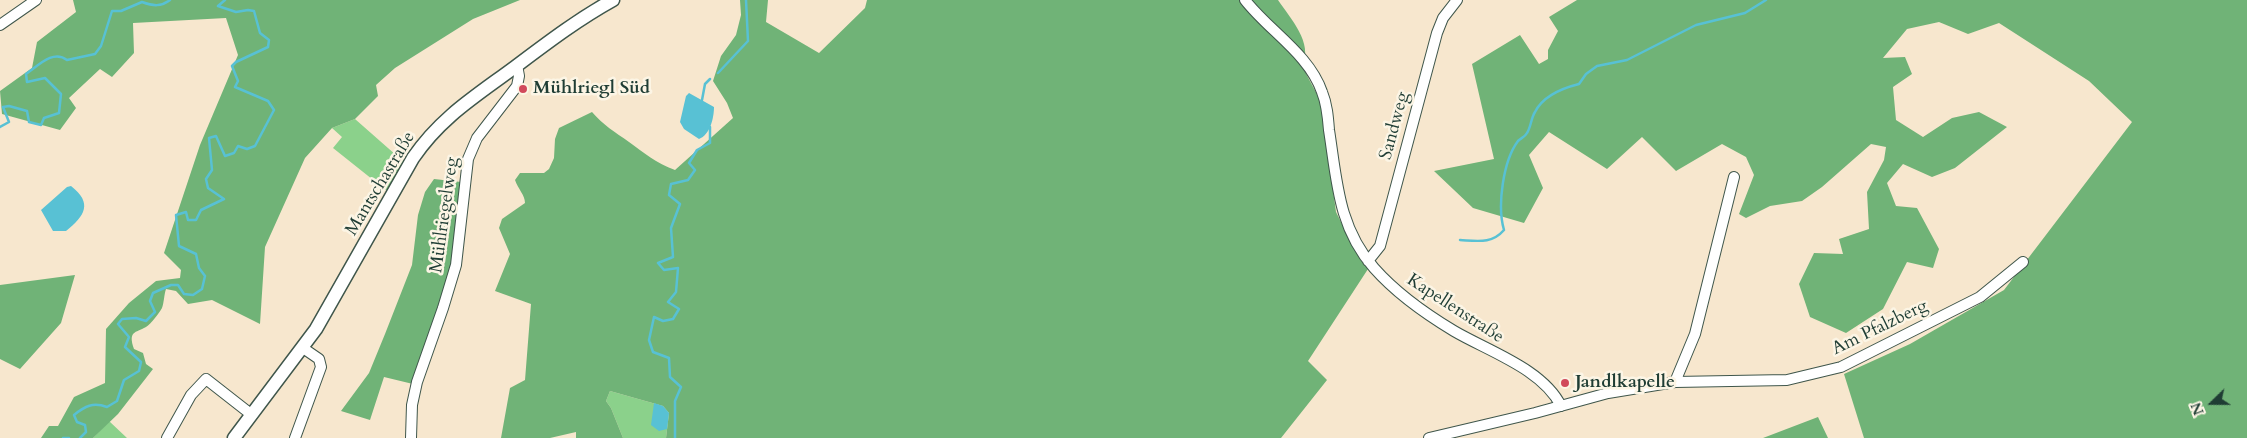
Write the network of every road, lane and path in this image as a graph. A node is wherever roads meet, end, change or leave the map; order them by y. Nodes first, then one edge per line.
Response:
1 (36, 0) edge
2 (612, 0) edge
3 (1245, 0) edge
4 (1457, 0) edge
5 (0, 25) edge
6 (517, 65) junction
7 (1734, 177) dead end
8 (1368, 261) junction
9 (2023, 262) dead end
10 (303, 348) junction
11 (1675, 382) junction
12 (1561, 406) junction
13 (252, 415) junction
14 (167, 438) edge
15 (234, 438) edge
16 (295, 438) edge
17 (411, 438) edge
18 (1429, 438) edge

1 - 5 street
2 - 6 street, Mantschastraße
3 - 8 street, Kapellenstraße
4 - 8 street, Sandweg
6 - 10 street, Mantschastraße
6 - 17 street, Mühlriegelweg
7 - 11 street
8 - 12 street, Kapellenstraße
9 - 11 street, Am Pfalzberg
10 - 13 street, Mantschastraße
10 - 16 street
11 - 12 street, Am Pfalzberg
12 - 18 street
13 - 14 street
13 - 15 street, Mantschastraße

